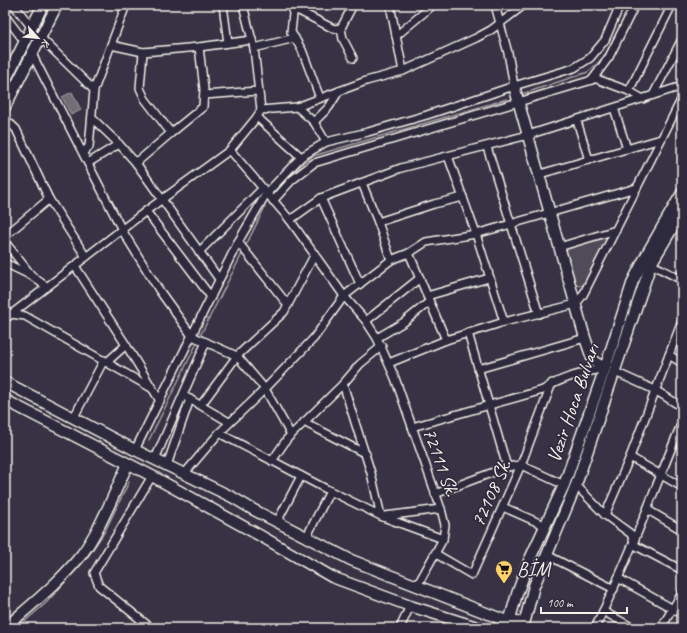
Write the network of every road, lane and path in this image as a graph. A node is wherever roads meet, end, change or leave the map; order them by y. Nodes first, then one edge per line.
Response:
1 (14, 5) edge
2 (43, 5) edge
3 (58, 5) edge
4 (126, 5) edge
5 (223, 5) edge
6 (243, 5) edge
7 (353, 5) edge
8 (390, 5) edge
9 (433, 5) edge
10 (495, 5) edge
11 (524, 5) edge
12 (620, 5) edge
13 (635, 5) edge
14 (672, 5) edge
15 (294, 8) edge
16 (5, 16) edge
17 (500, 23) junction
18 (32, 28) junction
19 (341, 28) junction
20 (396, 36) junction
21 (41, 38) junction
22 (295, 38) junction
23 (682, 39) edge
24 (252, 40) junction
25 (25, 42) junction
26 (228, 43) junction
27 (111, 45) junction
28 (199, 47) junction
29 (254, 48) junction
30 (143, 52) junction
31 (32, 54) junction
32 (353, 58) dead end
33 (403, 71) junction
34 (594, 78) junction
35 (5, 81) edge
36 (514, 86) junction
37 (682, 86) edge
38 (94, 90) junction
39 (258, 91) junction
40 (339, 91) junction
41 (629, 91) junction
42 (204, 95) junction
43 (653, 95) junction
44 (320, 98) junction
45 (682, 98) edge
46 (643, 99) junction
47 (518, 102) junction
48 (5, 107) edge
49 (297, 107) junction
50 (614, 108) junction
51 (261, 110) junction
52 (257, 117) junction
53 (92, 118) junction
54 (5, 119) edge
55 (577, 121) dead end
56 (314, 122) junction
57 (171, 133) junction
58 (528, 135) junction
59 (661, 138) junction
60 (326, 142) junction
61 (119, 144) junction
62 (487, 147) junction
63 (627, 149) junction
64 (230, 150) junction
65 (83, 152) junction
66 (448, 156) junction
67 (301, 157) junction
68 (589, 160) junction
69 (88, 163) junction
70 (136, 164) junction
71 (540, 174) junction
72 (362, 183) junction
73 (636, 188) junction
74 (264, 192) junction
75 (682, 193) edge
76 (463, 197) junction
77 (321, 198) junction
78 (49, 199) junction
79 (162, 200) junction
80 (273, 202) junction
81 (146, 211) junction
82 (682, 212) edge
83 (550, 213) junction
84 (290, 220) junction
85 (378, 222) junction
86 (511, 223) junction
87 (122, 230) junction
88 (616, 230) junction
89 (476, 234) junction
90 (5, 236) edge
91 (5, 242) edge
92 (238, 242) junction
93 (559, 247) junction
94 (199, 252) junction
95 (409, 252) junction
96 (315, 254) junction
97 (86, 257) junction
98 (391, 260) junction
99 (5, 263) edge
100 (651, 264) junction
101 (75, 266) junction
102 (32, 276) junction
103 (420, 278) junction
104 (489, 278) junction
105 (219, 279) junction
106 (682, 280) edge
107 (360, 284) junction
108 (47, 287) junction
109 (344, 296) junction
110 (211, 297) junction
111 (428, 299) junction
112 (576, 304) junction
113 (288, 305) junction
114 (539, 314) junction
115 (7, 315) edge
116 (366, 321) junction
117 (504, 322) junction
118 (682, 322) edge
119 (468, 333) junction
120 (192, 336) junction
121 (377, 338) junction
122 (585, 338) junction
123 (446, 340) junction
124 (206, 342) junction
125 (126, 345) junction
126 (382, 346) junction
127 (669, 355) junction
128 (237, 356) junction
129 (106, 361) junction
130 (389, 362) junction
131 (682, 363) edge
132 (605, 368) junction
133 (478, 369) junction
134 (615, 372) junction
135 (5, 382) edge
136 (552, 383) junction
137 (343, 384) junction
138 (152, 389) junction
139 (265, 389) junction
140 (655, 390) junction
141 (186, 397) junction
142 (5, 400) edge
143 (160, 400) junction
144 (201, 405) junction
145 (488, 405) junction
146 (682, 407) edge
147 (74, 417) junction
148 (229, 422) junction
149 (304, 422) junction
150 (682, 422) edge
151 (412, 428) junction
152 (219, 432) junction
153 (291, 435) junction
154 (674, 441) junction
155 (682, 446) edge
156 (136, 450) junction
157 (366, 454) junction
158 (630, 457) junction
159 (155, 459) junction
160 (272, 461) junction
161 (128, 464) junction
162 (167, 465) junction
163 (521, 465) junction
164 (507, 467) junction
165 (185, 473) junction
166 (662, 475) junction
167 (152, 476) junction
168 (301, 476) junction
169 (564, 485) junction
170 (576, 485) junction
171 (682, 487) edge
172 (330, 491) junction
173 (435, 494) junction
174 (503, 507) junction
175 (441, 509) junction
176 (648, 510) junction
177 (605, 515) junction
178 (382, 516) junction
179 (277, 522) junction
180 (546, 526) junction
181 (682, 530) edge
182 (306, 538) junction
183 (443, 539) junction
184 (634, 542) junction
185 (436, 554) junction
186 (547, 555) junction
187 (682, 570) edge
188 (618, 578) junction
189 (417, 586) junction
190 (614, 589) junction
191 (682, 592) edge
192 (410, 606) junction
193 (673, 608) junction
194 (603, 611) junction
195 (682, 614) edge
196 (507, 625) edge
197 (523, 627) edge
198 (5, 628) edge
199 (151, 628) edge
200 (400, 628) edge
201 (480, 628) edge
202 (595, 628) edge
203 (633, 628) edge
204 (661, 628) edge

1 - 18 street
2 - 18 main road
3 - 21 main road
4 - 27 street
5 - 26 street
6 - 24 street
7 - 19 street
8 - 20 street
9 - 20 street
10 - 17 street
11 - 17 street
12 - 36 street
13 - 34 street
14 - 41 street
15 - 19 street
15 - 22 street
16 - 25 street
17 - 33 street
17 - 36 street
18 - 25 main road
19 - 32 street
20 - 33 street
21 - 31 main road
21 - 38 street
22 - 29 street
22 - 44 street
23 - 43 street
24 - 26 street
24 - 29 street
25 - 35 main road
26 - 28 street
27 - 30 street
27 - 38 street
28 - 30 street
28 - 42 street
29 - 39 street
30 - 57 street
31 - 48 main road
31 - 65 street
33 - 40 street
34 - 41 street
34 - 47 street
36 - 47 main road
36 - 60 street
37 - 43 street
38 - 53 street
39 - 42 street
39 - 51 street
40 - 44 street
40 - 56 street
41 - 46 street
42 - 57 street
43 - 46 street
44 - 49 street
45 - 59 street
46 - 50 street
47 - 58 main road
47 - 80 street
49 - 51 street
49 - 56 street
50 - 58 street
50 - 63 street
51 - 52 street
52 - 64 street
52 - 67 street
53 - 61 street
53 - 65 street
54 - 78 street
55 - 68 street
56 - 60 street
57 - 70 street
58 - 62 street
58 - 71 main road
59 - 63 street
59 - 73 street
60 - 67 street
61 - 69 street
61 - 70 street
62 - 66 street
62 - 86 street
63 - 68 street
64 - 74 street, 72111 Sk.
64 - 79 street
65 - 69 street
66 - 72 street
66 - 76 street
67 - 74 street
68 - 71 street
69 - 87 street
70 - 79 street
71 - 83 main road
72 - 77 street
72 - 85 street
73 - 83 street
73 - 88 street
74 - 80 street, 72111 Sk.
74 - 92 street
74 - 94 street
75 - 132 main road, Vezir Hoca Bulvarı
76 - 85 street
76 - 89 street
77 - 84 street
77 - 107 street
78 - 90 street
78 - 97 street
79 - 81 street
79 - 94 street
80 - 84 street, 72111 Sk.
81 - 87 street
81 - 110 street
82 - 100 main road, Vezir Hoca Bulvarı
83 - 86 street
83 - 93 main road
84 - 96 street, 72111 Sk.
85 - 98 street
86 - 89 street
86 - 114 street
87 - 97 street
87 - 120 street
88 - 93 street
88 - 112 street
89 - 95 street
89 - 104 street
91 - 102 street
92 - 105 street
92 - 113 street
93 - 112 main road
94 - 105 street
95 - 98 street
95 - 103 street
96 - 109 street, 72111 Sk.
96 - 113 street
97 - 101 street
98 - 107 street
99 - 102 street
100 - 106 street
100 - 134 main road, Vezir Hoca Bulvarı
101 - 108 street
101 - 125 street
102 - 108 street
103 - 111 street
103 - 116 street
104 - 111 street
104 - 117 street
105 - 110 street
107 - 109 street
108 - 115 street
109 - 116 street, 72111 Sk.
109 - 139 street
110 - 120 street
111 - 121 street
111 - 123 street
112 - 114 street
112 - 122 main road
113 - 128 street
114 - 117 street
115 - 129 street
116 - 121 street, 72111 Sk.
117 - 119 street
118 - 127 street
119 - 123 street
119 - 133 street
120 - 124 street
120 - 143 street
121 - 126 street, 72111 Sk.
122 - 132 main road
122 - 133 street
123 - 130 street
124 - 128 street
124 - 141 street
125 - 129 street
125 - 138 street
126 - 130 street, 72111 Sk.
126 - 137 street
127 - 131 street
127 - 140 street
128 - 139 street
128 - 144 street
129 - 138 street
129 - 147 street
130 - 151 street, 72111 Sk.
132 - 136 street
132 - 169 main road, Vezir Hoca Bulvarı
133 - 145 street
134 - 140 street
134 - 170 main road, Vezir Hoca Bulvarı
135 - 147 main road
136 - 145 street
136 - 163 street, 72108 Sk.
137 - 149 street
137 - 157 street
138 - 143 street
139 - 148 street
139 - 153 street
140 - 146 street
140 - 158 street
141 - 144 street
141 - 159 street
141 - 162 street
142 - 161 main road
143 - 156 street
144 - 148 street
145 - 151 street
145 - 164 street
147 - 156 main road
148 - 152 street
149 - 153 street
149 - 157 street
150 - 154 street
151 - 173 street, 72111 Sk.
152 - 160 street
152 - 165 street
153 - 160 street
154 - 155 street
154 - 166 street
156 - 159 main road
157 - 178 street
158 - 166 street
158 - 177 street
159 - 162 main road
160 - 168 street
161 - 167 main road
161 - 198 main road
162 - 165 main road
163 - 164 street
163 - 169 street
163 - 174 street, 72108 Sk.
164 - 173 street
165 - 179 main road
166 - 171 street
166 - 176 street
167 - 192 main road
167 - 199 street
168 - 172 street
168 - 179 street
169 - 180 main road, Vezir Hoca Bulvarı
170 - 177 street
170 - 186 main road, Vezir Hoca Bulvarı
172 - 178 street
172 - 182 street
173 - 175 street, 72111 Sk.
174 - 180 street
174 - 185 street, 72108 Sk.
175 - 178 street
175 - 183 street, 72111 Sk.
176 - 181 street
176 - 184 street
177 - 184 street
178 - 183 street
179 - 182 main road
180 - 196 main road, Vezir Hoca Bulvarı
182 - 189 main road
183 - 185 street, 72111 Sk.
184 - 187 street
184 - 188 street
185 - 189 street, 72111 Sk.
186 - 190 street
186 - 197 main road, Vezir Hoca Bulvarı
188 - 190 street
188 - 193 street
189 - 196 main road
190 - 194 street
191 - 193 street
192 - 200 street
192 - 201 main road
193 - 195 street
193 - 204 street
194 - 202 street
194 - 203 street
196 - 197 main road

